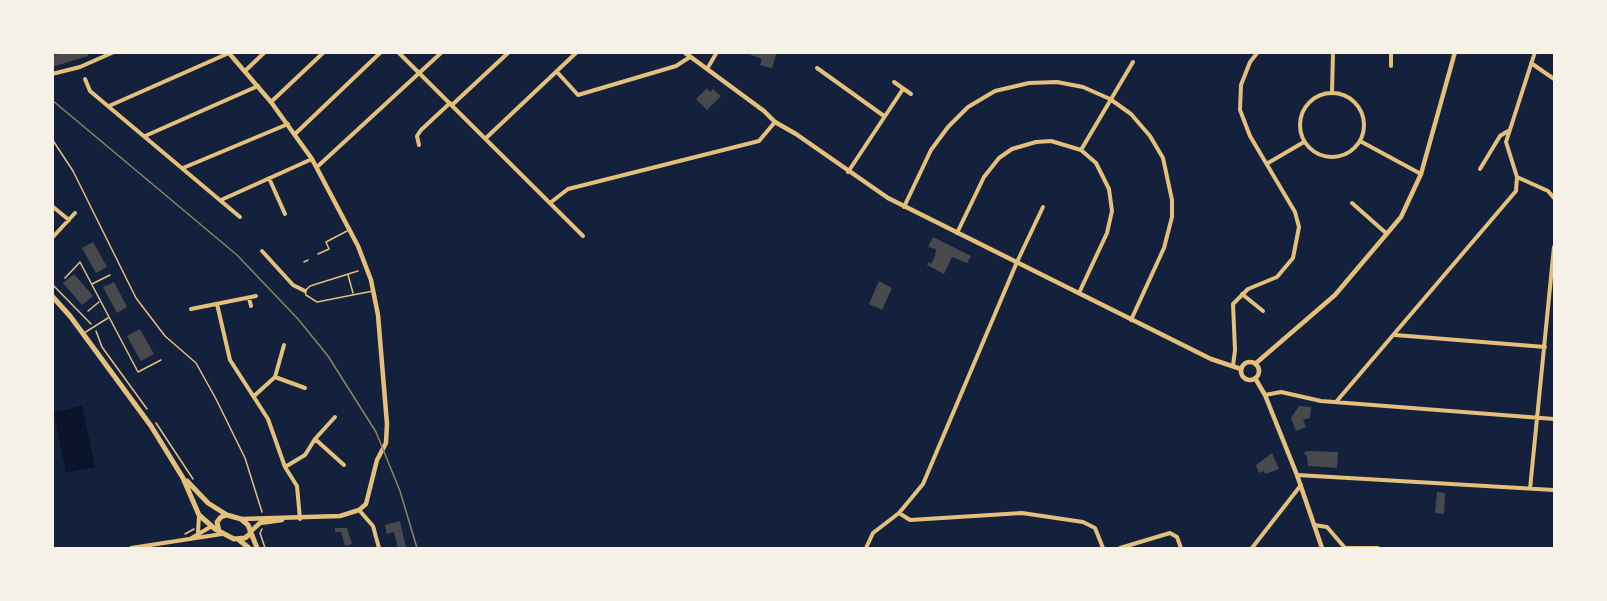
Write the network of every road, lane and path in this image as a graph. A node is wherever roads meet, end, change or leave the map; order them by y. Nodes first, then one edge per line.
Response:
1 (114, 52) edge
2 (265, 52) edge
3 (324, 52) edge
4 (381, 52) edge
5 (398, 52) edge
6 (442, 52) edge
7 (509, 52) edge
8 (577, 52) edge
9 (684, 52) edge
10 (717, 52) edge
11 (1258, 52) edge
12 (1333, 52) edge
13 (1390, 52) edge
14 (1455, 52) edge
15 (1535, 52) edge
16 (229, 53) edge
17 (690, 57) junction
18 (1133, 62) dead end
19 (1531, 63) junction
20 (1391, 66) dead end
21 (817, 68) dead end
22 (707, 69) junction
23 (246, 70) junction
24 (557, 72) junction
25 (52, 74) edge
26 (419, 74) junction
27 (86, 79) dead end
28 (1554, 79) edge
29 (894, 82) dead end
30 (258, 86) junction
31 (903, 88) junction
32 (1332, 93) junction
33 (911, 94) dead end
34 (1110, 99) junction
35 (271, 102) junction
36 (451, 104) junction
37 (109, 106) junction
38 (884, 116) junction
39 (775, 122) junction
40 (288, 124) junction
41 (1509, 131) junction
42 (296, 134) junction
43 (145, 136) junction
44 (486, 138) junction
45 (52, 140) edge
46 (1360, 141) junction
47 (1304, 142) junction
48 (419, 145) dead end
49 (1081, 150) junction
50 (312, 159) junction
51 (1268, 163) junction
52 (317, 167) junction
53 (183, 168) junction
54 (1480, 168) dead end
55 (848, 172) junction
56 (1421, 174) junction
57 (1517, 177) junction
58 (269, 178) junction
59 (1554, 198) edge
60 (221, 200) junction
61 (550, 203) junction
62 (1352, 203) dead end
63 (52, 206) edge
64 (904, 207) junction
65 (1043, 207) dead end
66 (75, 213) dead end
67 (285, 214) dead end
68 (240, 217) dead end
69 (69, 220) junction
70 (350, 229) junction
71 (957, 233) junction
72 (1387, 234) junction
73 (583, 236) dead end
74 (52, 238) edge
75 (1554, 247) edge
76 (262, 251) dead end
77 (318, 254) dead end
78 (308, 260) dead end
79 (304, 262) dead end
80 (1017, 262) junction
81 (358, 271) dead end
82 (348, 274) junction
83 (110, 275) dead end
84 (65, 278) dead end
85 (52, 284) edge
86 (92, 284) junction
87 (305, 291) junction
88 (374, 291) junction
89 (1079, 293) junction
90 (1242, 294) junction
91 (353, 295) junction
92 (52, 296) edge
93 (256, 296) dead end
94 (249, 298) junction
95 (199, 299) dead end
96 (100, 301) junction
97 (217, 304) junction
98 (251, 306) dead end
99 (201, 307) junction
100 (191, 309) dead end
101 (88, 311) dead end
102 (1263, 311) dead end
103 (109, 318) junction
104 (1131, 320) junction
105 (93, 327) junction
106 (83, 333) junction
107 (1394, 335) junction
108 (284, 345) dead end
109 (1545, 347) junction
110 (274, 350) dead end
111 (281, 353) junction
112 (161, 360) dead end
113 (1255, 364) junction
114 (1233, 366) junction
115 (1241, 369) junction
116 (275, 377) junction
117 (302, 378) dead end
118 (1255, 378) junction
119 (300, 386) junction
120 (305, 388) dead end
121 (1265, 395) junction
122 (254, 396) junction
123 (1336, 402) junction
124 (335, 417) dead end
125 (325, 418) dead end
126 (1537, 418) junction
127 (1554, 419) edge
128 (330, 423) junction
129 (315, 439) junction
130 (343, 455) dead end
131 (339, 460) junction
132 (344, 465) dead end
133 (285, 467) junction
134 (1297, 475) junction
135 (183, 478) junction
136 (198, 484) dead end
137 (1301, 485) junction
138 (1530, 489) junction
139 (1554, 490) edge
140 (359, 510) junction
141 (262, 512) junction
142 (269, 512) dead end
143 (256, 513) dead end
144 (899, 513) junction
145 (199, 515) junction
146 (226, 515) junction
147 (241, 519) junction
148 (285, 519) junction
149 (300, 519) junction
150 (217, 522) junction
151 (1314, 525) junction
152 (196, 526) dead end
153 (211, 526) junction
154 (263, 528) dead end
155 (220, 532) junction
156 (198, 533) junction
157 (250, 533) junction
158 (181, 536) dead end
159 (189, 539) junction
160 (237, 540) junction
161 (131, 549) edge
162 (249, 549) edge
163 (257, 549) edge
164 (265, 549) edge
165 (380, 549) edge
166 (866, 549) edge
167 (1103, 549) edge
168 (1120, 549) edge
169 (1181, 549) edge
170 (1252, 549) edge
171 (1322, 549) edge
172 (1346, 549) edge
173 (1378, 549) edge

1 - 25 street
2 - 23 street
3 - 35 street
4 - 42 street
5 - 26 street
6 - 26 street
7 - 36 street
8 - 24 street
9 - 17 street
10 - 22 street
11 - 51 street
12 - 32 street
13 - 20 street
14 - 56 street
15 - 19 street
16 - 23 street
16 - 37 street
17 - 22 street
17 - 24 street
18 - 34 street
19 - 28 street
19 - 41 street
21 - 38 street
22 - 39 street
23 - 30 street
24 - 44 street
26 - 36 street
26 - 52 street
27 - 37 street
29 - 31 street
30 - 35 street
30 - 43 street
31 - 33 street
31 - 38 street
32 - 46 street
32 - 47 street
34 - 49 street
34 - 64 street
34 - 104 street
35 - 40 street
36 - 44 street
36 - 48 street
37 - 43 street
38 - 55 street
39 - 55 street
39 - 61 street
40 - 42 street
40 - 53 street
41 - 54 street
41 - 57 street
42 - 50 street
43 - 53 street
44 - 61 street
45 - 141 path
46 - 47 street
46 - 56 street
47 - 51 street
49 - 71 street
49 - 89 street
50 - 52 street
50 - 58 street
51 - 90 street
52 - 70 street
53 - 60 street
55 - 64 street
56 - 72 street
57 - 59 street
57 - 107 street
58 - 60 street
58 - 67 street
60 - 68 street
61 - 73 street
62 - 72 street
63 - 69 street
64 - 71 street
65 - 80 street
66 - 69 street
69 - 74 street
70 - 77 lane
70 - 88 street
71 - 80 street
72 - 113 street
75 - 109 street
76 - 87 street
78 - 79 lane
80 - 89 street
80 - 144 street
81 - 82 lane
82 - 87 lane
82 - 91 lane
83 - 86 lane
84 - 86 lane
85 - 105 path
86 - 96 lane
87 - 91 lane
88 - 91 lane
88 - 140 street
89 - 104 street
90 - 102 street
90 - 114 street
92 - 106 main road
93 - 94 street
94 - 97 street
94 - 98 street
95 - 99 street
96 - 101 lane
96 - 103 lane
97 - 99 street
97 - 122 street
99 - 100 street
103 - 105 lane
103 - 112 lane
104 - 114 street
105 - 106 lane
105 - 136 path
106 - 135 main road
107 - 109 street
107 - 123 street
108 - 111 street
109 - 126 street
110 - 111 street
111 - 116 street
113 - 115 street
113 - 118 street
114 - 115 street
115 - 118 street
116 - 119 street
116 - 122 street
117 - 119 street
118 - 121 street
119 - 120 street
121 - 123 street
121 - 134 street
122 - 133 street
123 - 126 street
124 - 128 street
125 - 128 street
126 - 127 street
126 - 138 street
128 - 129 street
129 - 131 street
129 - 133 street
130 - 131 street
131 - 132 street
133 - 149 street
134 - 137 street
134 - 138 street
135 - 145 main road
135 - 146 main road
137 - 151 street
137 - 170 street
138 - 139 street
140 - 149 street
140 - 165 street
141 - 142 path
141 - 143 path
144 - 166 street
144 - 167 street
145 - 153 main road
145 - 156 street
146 - 147 main road
146 - 150 main road
147 - 148 street
147 - 157 main road
148 - 149 street
148 - 157 street
150 - 153 street
150 - 155 main road
151 - 171 street
151 - 172 street
152 - 158 path
153 - 155 main road
153 - 156 street
154 - 164 path
155 - 159 street
155 - 160 main road
156 - 159 street
157 - 160 main road
157 - 163 main road
159 - 161 street
160 - 162 main road
168 - 169 street
172 - 173 street

